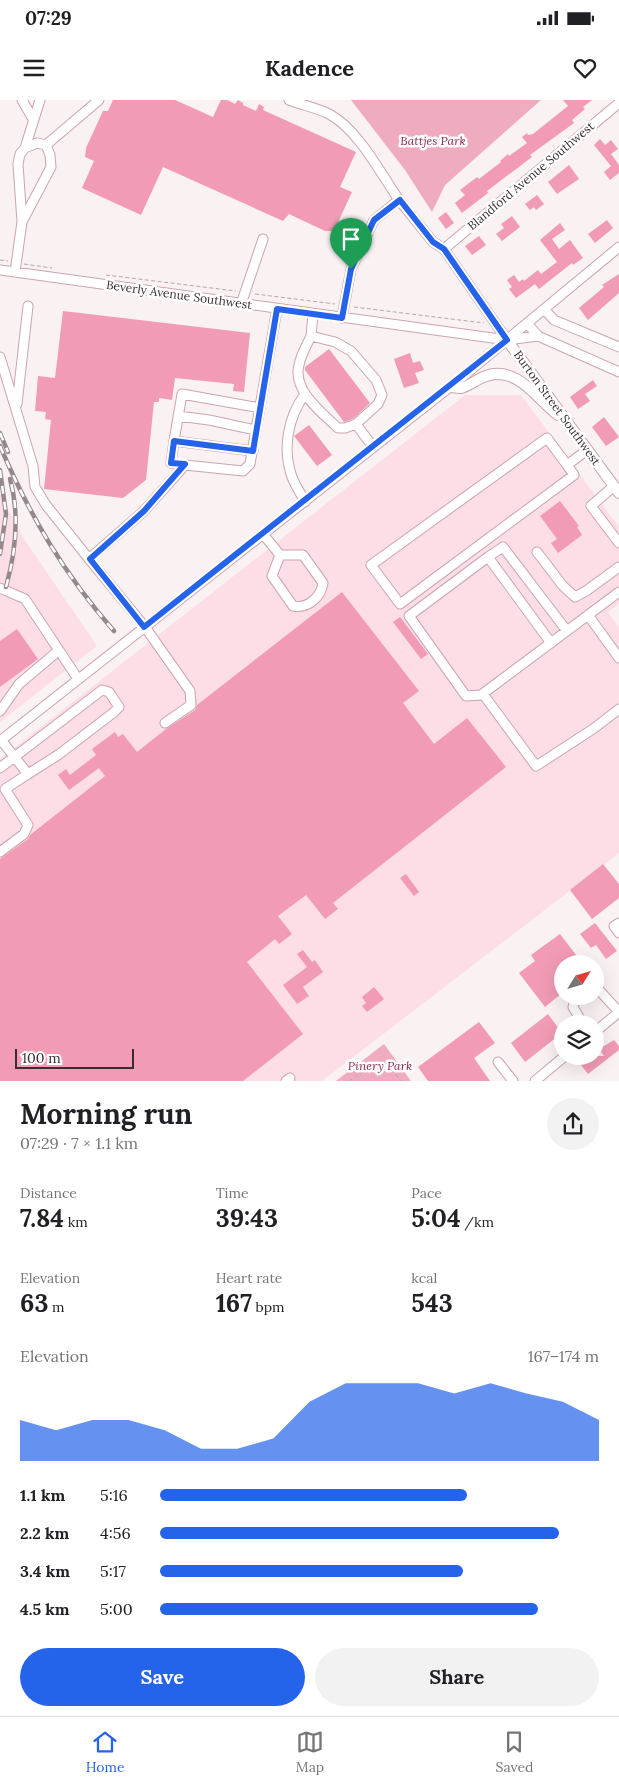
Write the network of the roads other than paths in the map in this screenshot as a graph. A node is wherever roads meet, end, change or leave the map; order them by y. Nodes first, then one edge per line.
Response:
1 (22, 100) edge
2 (40, 100) edge
3 (100, 100) edge
4 (289, 100) edge
5 (619, 103) edge
6 (33, 119) junction
7 (46, 145) junction
8 (25, 148) junction
9 (400, 200) junction
10 (22, 222) junction
11 (263, 239) dead end
12 (619, 247) edge
13 (444, 249) junction
14 (0, 270) edge
15 (15, 272) junction
16 (241, 304) junction
17 (28, 306) dead end
18 (277, 309) junction
19 (544, 309) junction
20 (313, 314) junction
21 (342, 318) junction
22 (527, 323) junction
23 (311, 336) junction
24 (538, 336) junction
25 (507, 340) junction
26 (619, 347) edge
27 (0, 357) edge
28 (619, 372) edge
29 (450, 386) junction
30 (305, 394) junction
31 (260, 408) junction
32 (16, 409) junction
33 (178, 416) junction
34 (567, 421) junction
35 (356, 424) junction
36 (256, 430) junction
37 (174, 441) junction
38 (373, 447) junction
39 (587, 450) junction
40 (253, 451) junction
41 (185, 464) junction
42 (567, 465) junction
43 (616, 490) edge
44 (305, 502) junction
45 (263, 534) junction
46 (619, 543) edge
47 (537, 552) dead end
48 (280, 555) junction
49 (488, 557) junction
50 (90, 559) junction
51 (619, 567) edge
52 (0, 589) edge
53 (619, 592) edge
54 (588, 615) junction
55 (144, 627) junction
56 (566, 631) junction
57 (551, 643) junction
58 (58, 651) junction
59 (619, 658) edge
60 (78, 679) junction
61 (483, 694) junction
62 (619, 709) edge
63 (0, 711) edge
64 (165, 723) dead end
65 (0, 740) edge
66 (15, 757) junction
67 (0, 768) edge
68 (28, 774) junction
69 (0, 852) edge
70 (619, 923) edge
71 (619, 933) edge
72 (604, 996) edge
73 (619, 1012) edge
74 (604, 1024) edge
75 (498, 1062) dead end
76 (554, 1065) edge
77 (513, 1081) edge
78 (535, 1081) edge

1 - 6 street
2 - 6 street
3 - 7 street
4 - 9 street, Burton Street Southwest
5 - 13 street, Blandford Avenue Southwest
6 - 8 street
7 - 8 street
7 - 10 street
8 - 10 street
9 - 13 street, Burton Street Southwest
9 - 21 street
10 - 15 street
11 - 16 street
12 - 19 street
13 - 25 street, Burton Street Southwest
14 - 15 street, Beverly Avenue Southwest
15 - 16 street, Beverly Avenue Southwest
16 - 18 street, Beverly Avenue Southwest
17 - 32 street
18 - 20 street, Beverly Avenue Southwest
18 - 31 street
19 - 22 street
19 - 26 street
20 - 21 street, Beverly Avenue Southwest
20 - 23 street
21 - 25 street, Beverly Avenue Southwest
22 - 24 street
22 - 25 street
23 - 30 street
23 - 35 street
24 - 25 street, Beverly Avenue Southwest
24 - 28 street
25 - 29 street
25 - 34 main road, Burton Street Southwest
27 - 32 street
29 - 34 main road
29 - 38 street
30 - 35 street
30 - 44 street
31 - 33 street
31 - 36 street
32 - 50 street
33 - 36 street
33 - 37 street
34 - 39 main road, Burton Street Southwest
35 - 38 street
36 - 40 street
37 - 40 street
37 - 41 street
38 - 44 street
39 - 42 street
39 - 43 main road, Burton Street Southwest
40 - 41 street
41 - 50 street
42 - 42 street
43 - 46 street
44 - 45 street
45 - 48 street
45 - 55 street
47 - 51 street
48 - 48 street
49 - 56 street
49 - 57 street
49 - 61 street
50 - 55 street
52 - 58 street
53 - 54 street
54 - 56 street
54 - 59 street
55 - 60 street
55 - 64 street
56 - 57 street
57 - 61 street
58 - 60 street
58 - 63 street
60 - 65 street
61 - 62 street
65 - 66 street
66 - 67 street
66 - 68 street
66 - 68 street
68 - 69 street
70 - 71 street
72 - 73 street
73 - 74 street
75 - 77 street
76 - 78 street

